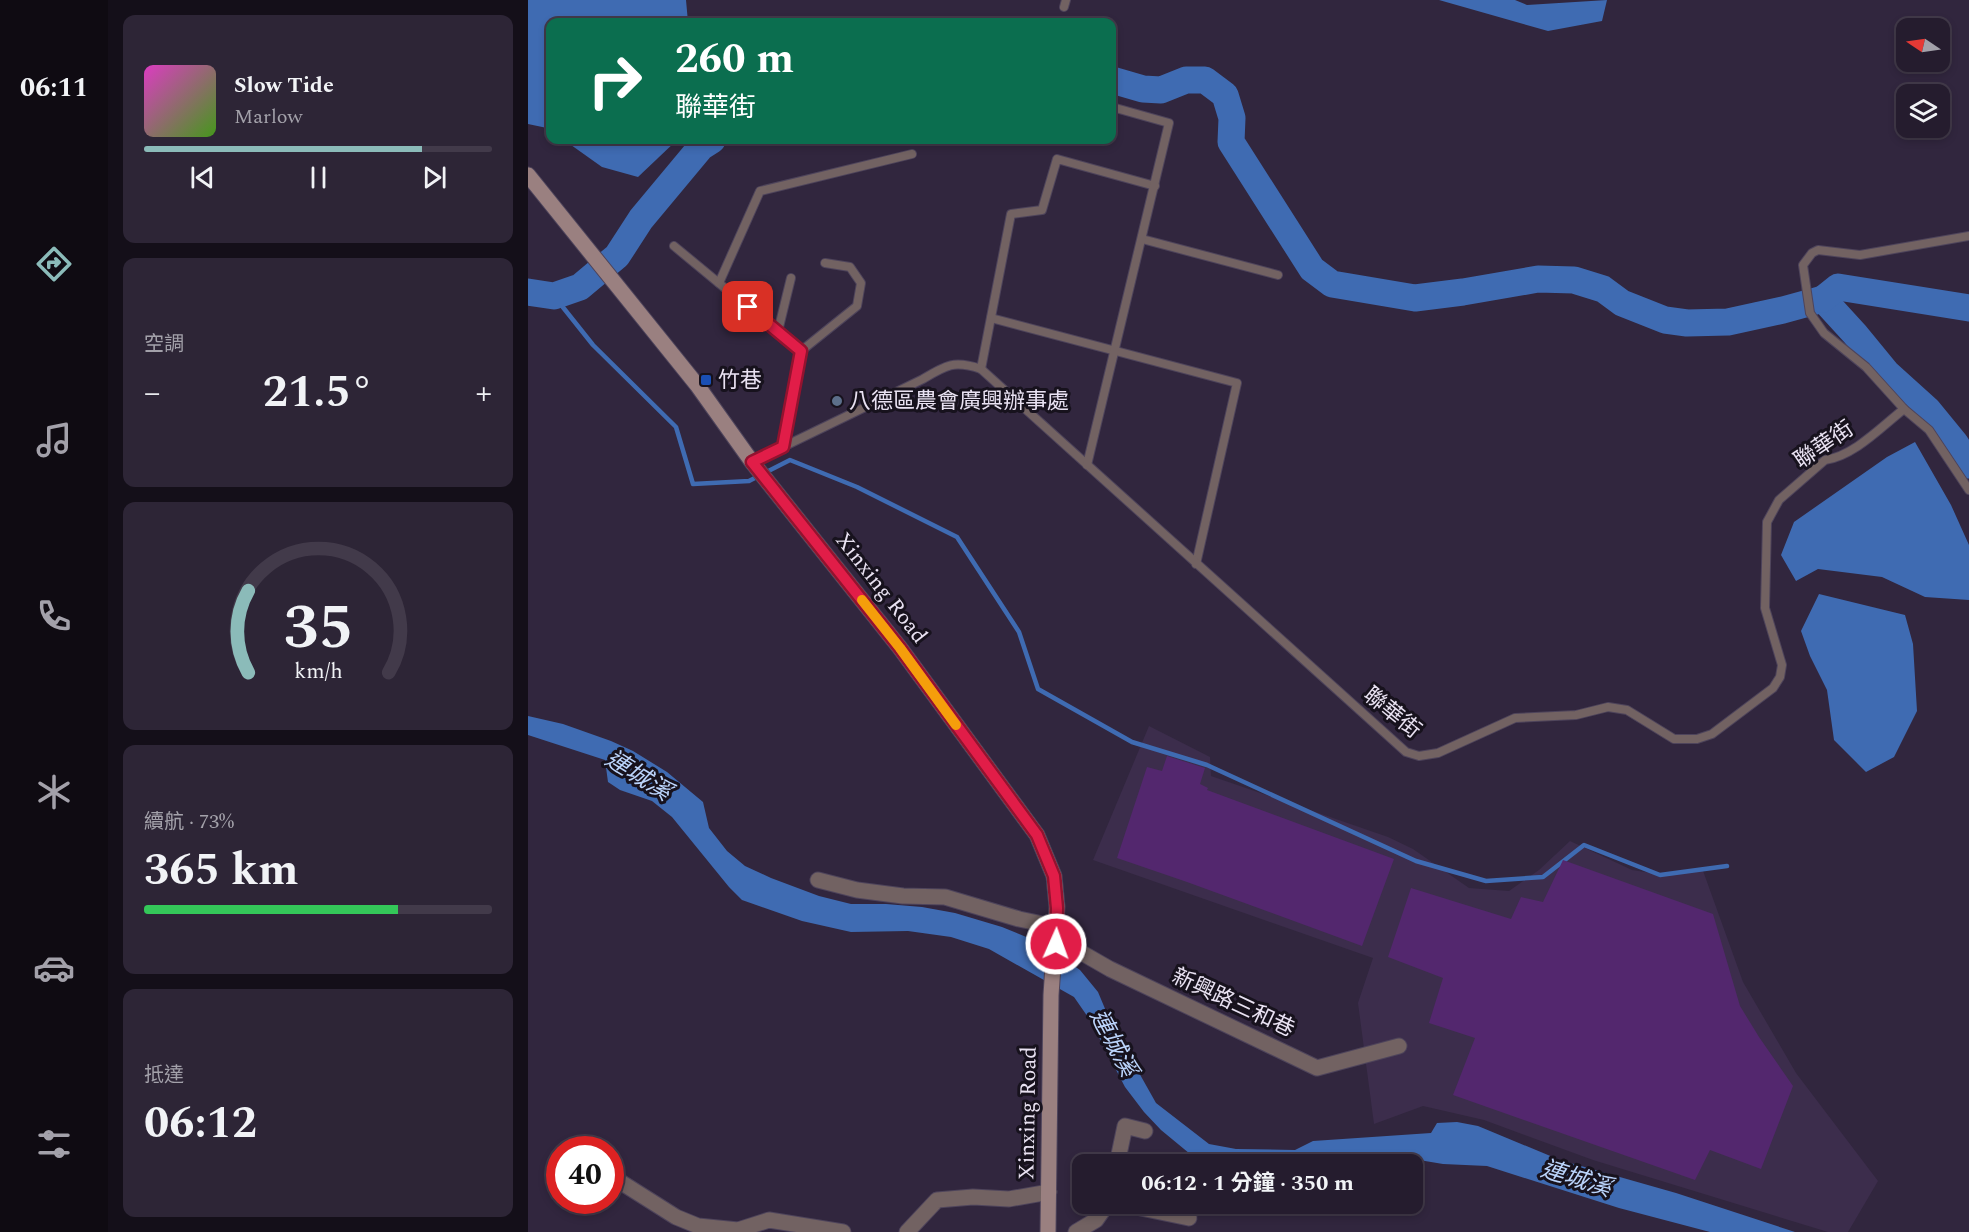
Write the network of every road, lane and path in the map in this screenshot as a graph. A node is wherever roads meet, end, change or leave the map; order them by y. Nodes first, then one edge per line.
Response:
1 (1116, 108) edge
2 (912, 154) dead end
3 (528, 175) edge
4 (1155, 186) junction
5 (1969, 236) edge
6 (1142, 239) junction
7 (674, 246) dead end
8 (825, 263) dead end
9 (1278, 275) dead end
10 (791, 278) dead end
11 (719, 283) junction
12 (991, 318) junction
13 (778, 332) junction
14 (1114, 350) junction
15 (801, 351) junction
16 (981, 369) junction
17 (1904, 409) junction
18 (783, 447) junction
19 (754, 465) junction
20 (1087, 465) junction
21 (1969, 490) edge
22 (1196, 564) junction
23 (818, 880) dead end
24 (1056, 936) junction
25 (1399, 1046) dead end
26 (1145, 1131) dead end
27 (1119, 1154) edge
28 (624, 1184) edge
29 (1049, 1192) junction
30 (1100, 1214) edge
31 (1170, 1214) edge
32 (1189, 1218) dead end
33 (843, 1232) edge
34 (907, 1232) edge
35 (1048, 1232) edge
36 (1078, 1232) edge

1 - 4 lane
2 - 11 lane
3 - 19 street, Xinxing Road
4 - 6 lane
4 - 12 lane
5 - 17 lane
6 - 9 lane
6 - 14 lane
7 - 11 lane
8 - 15 lane
10 - 13 lane
11 - 13 lane
12 - 14 lane
12 - 16 lane
13 - 15 lane
14 - 20 lane
14 - 22 lane
15 - 18 lane
16 - 18 lane
16 - 20 lane, 聯華街
17 - 21 lane
17 - 22 lane, 聯華街
18 - 19 lane
19 - 24 street, Xinxing Road
20 - 22 lane, 聯華街
23 - 24 street, 新興路三和巷
24 - 25 street, 新興路三和巷
24 - 29 street, Xinxing Road
26 - 27 street
28 - 33 street
29 - 34 street
29 - 35 street, Xinxing Road
30 - 36 street
31 - 32 street

